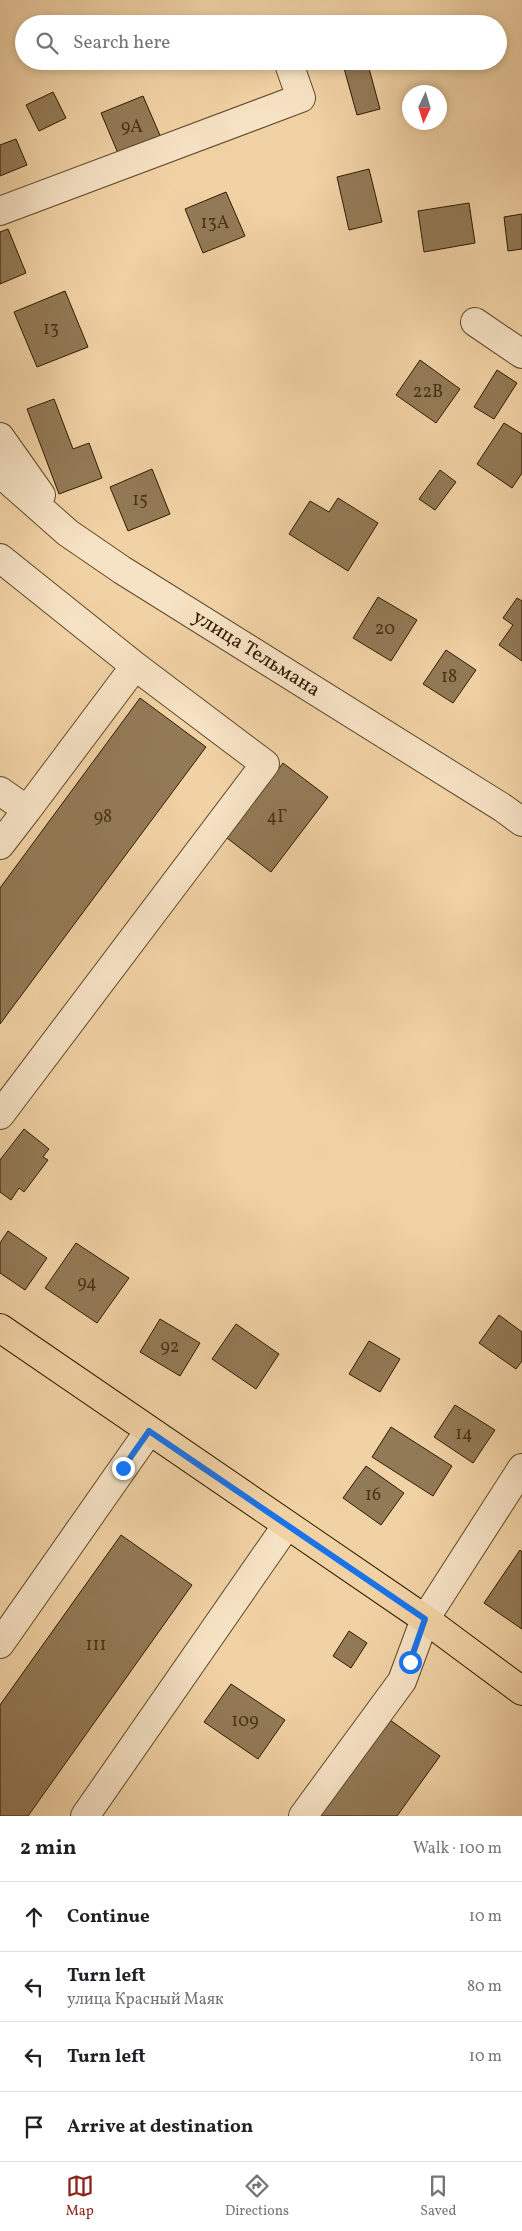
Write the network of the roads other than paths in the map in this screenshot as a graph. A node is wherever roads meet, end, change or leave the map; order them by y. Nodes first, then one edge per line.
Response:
1 (291, 70) edge
2 (0, 211) edge
3 (475, 322) dead end
4 (522, 354) edge
5 (0, 438) edge
6 (0, 473) edge
7 (68, 532) junction
8 (0, 558) edge
9 (135, 666) junction
10 (0, 791) edge
11 (27, 810) junction
12 (522, 822) edge
13 (0, 845) edge
14 (0, 1115) edge
15 (0, 1328) edge
16 (149, 1431) junction
17 (522, 1468) edge
18 (287, 1525) junction
19 (425, 1619) junction
20 (0, 1644) edge
21 (522, 1691) edge
22 (86, 1816) edge
23 (303, 1816) edge

1 - 2 street
3 - 4 street
5 - 7 street
6 - 7 street, улица Тельмана
7 - 12 street, улица Тельмана
8 - 9 street
9 - 11 street
9 - 14 street
10 - 11 street
11 - 13 street
15 - 16 main road
16 - 18 main road
16 - 20 street
17 - 19 street
18 - 19 main road
18 - 22 street
19 - 21 main road
19 - 23 street

